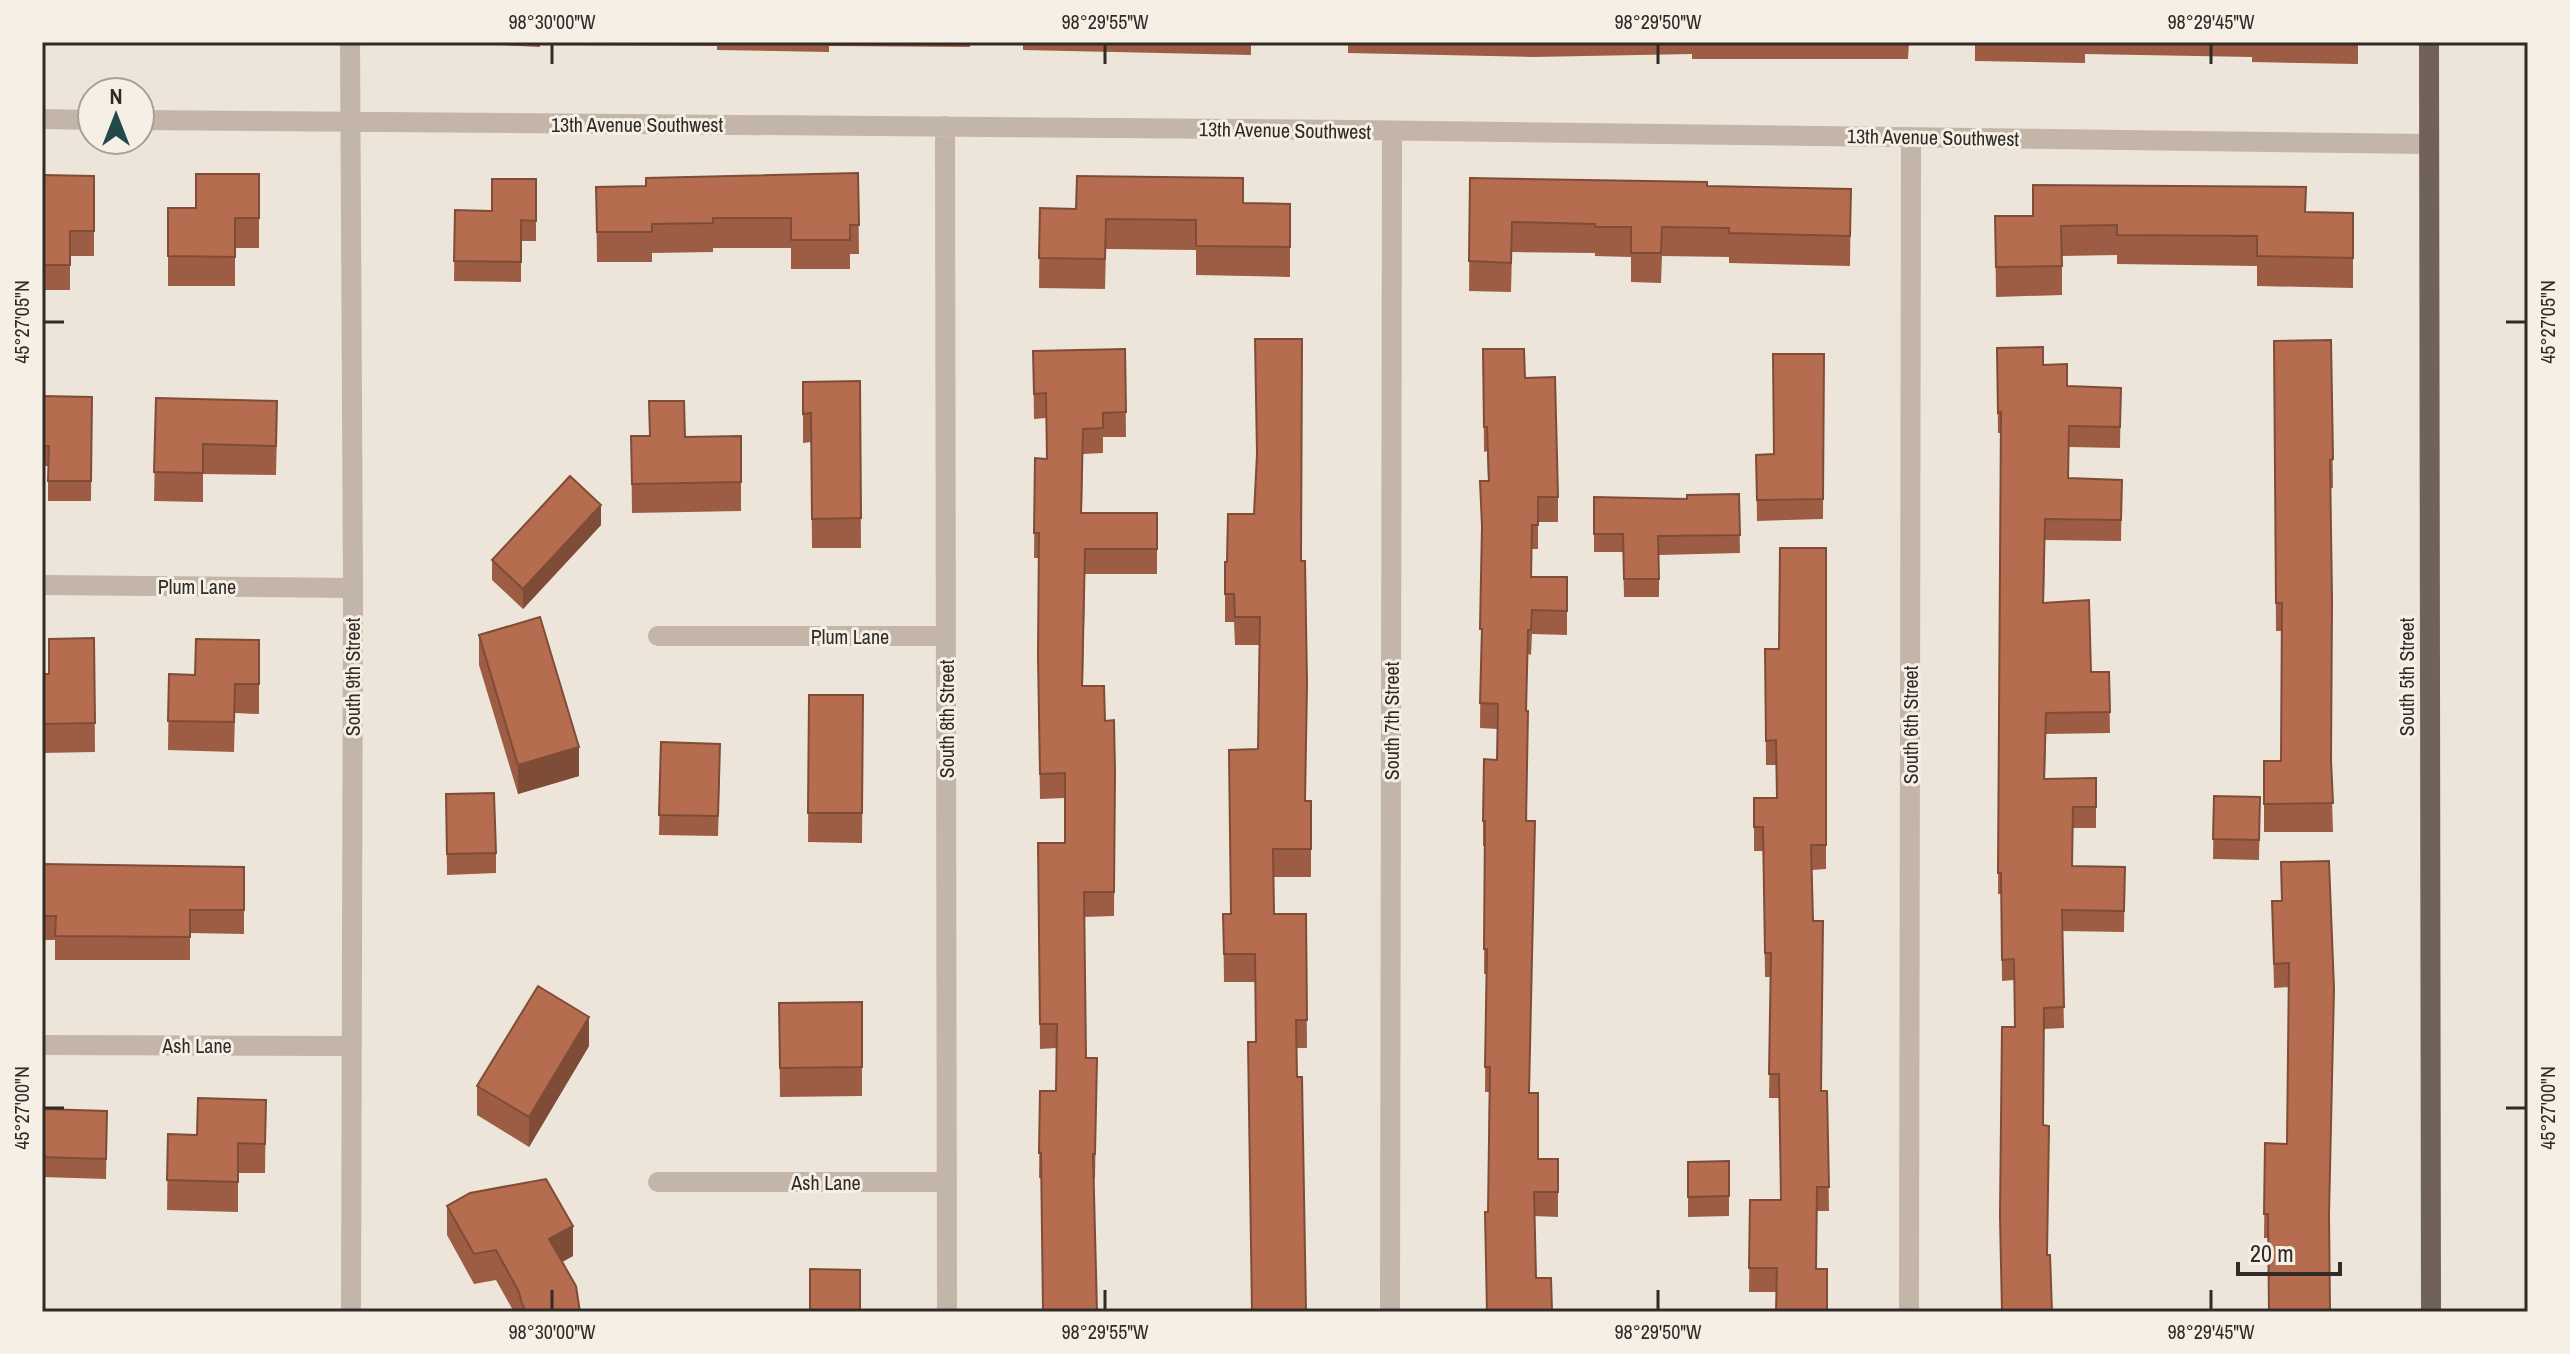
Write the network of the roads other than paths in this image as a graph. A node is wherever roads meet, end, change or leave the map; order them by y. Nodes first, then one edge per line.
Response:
1 (350, 42) edge
2 (2429, 42) edge
3 (42, 119) edge
4 (76, 120) edge
5 (156, 120) edge
6 (350, 122) junction
7 (945, 126) junction
8 (1392, 131) junction
9 (1911, 137) junction
10 (2429, 144) junction
11 (42, 585) edge
12 (353, 588) junction
13 (658, 636) dead end
14 (946, 636) junction
15 (42, 1045) edge
16 (351, 1046) junction
17 (658, 1182) dead end
18 (945, 1182) junction
19 (351, 1312) edge
20 (947, 1312) edge
21 (1390, 1312) edge
22 (1909, 1312) edge
23 (2431, 1312) edge

1 - 6 street, South 9th Street
2 - 10 main road, South 5th Street
3 - 4 street
5 - 6 street, 13th Avenue Southwest
6 - 7 street, 13th Avenue Southwest
6 - 12 street, South 9th Street
7 - 8 street, 13th Avenue Southwest
7 - 14 street, South 8th Street
8 - 9 street, 13th Avenue Southwest
8 - 21 street, South 7th Street
9 - 10 street, 13th Avenue Southwest
9 - 22 street, South 6th Street
10 - 23 main road, South 5th Street
11 - 12 street, Plum Lane
12 - 16 street, South 9th Street
13 - 14 street, Plum Lane
14 - 18 street, South 8th Street
15 - 16 street, Ash Lane
16 - 19 street, South 9th Street
17 - 18 street, Ash Lane
18 - 20 street, South 8th Street

